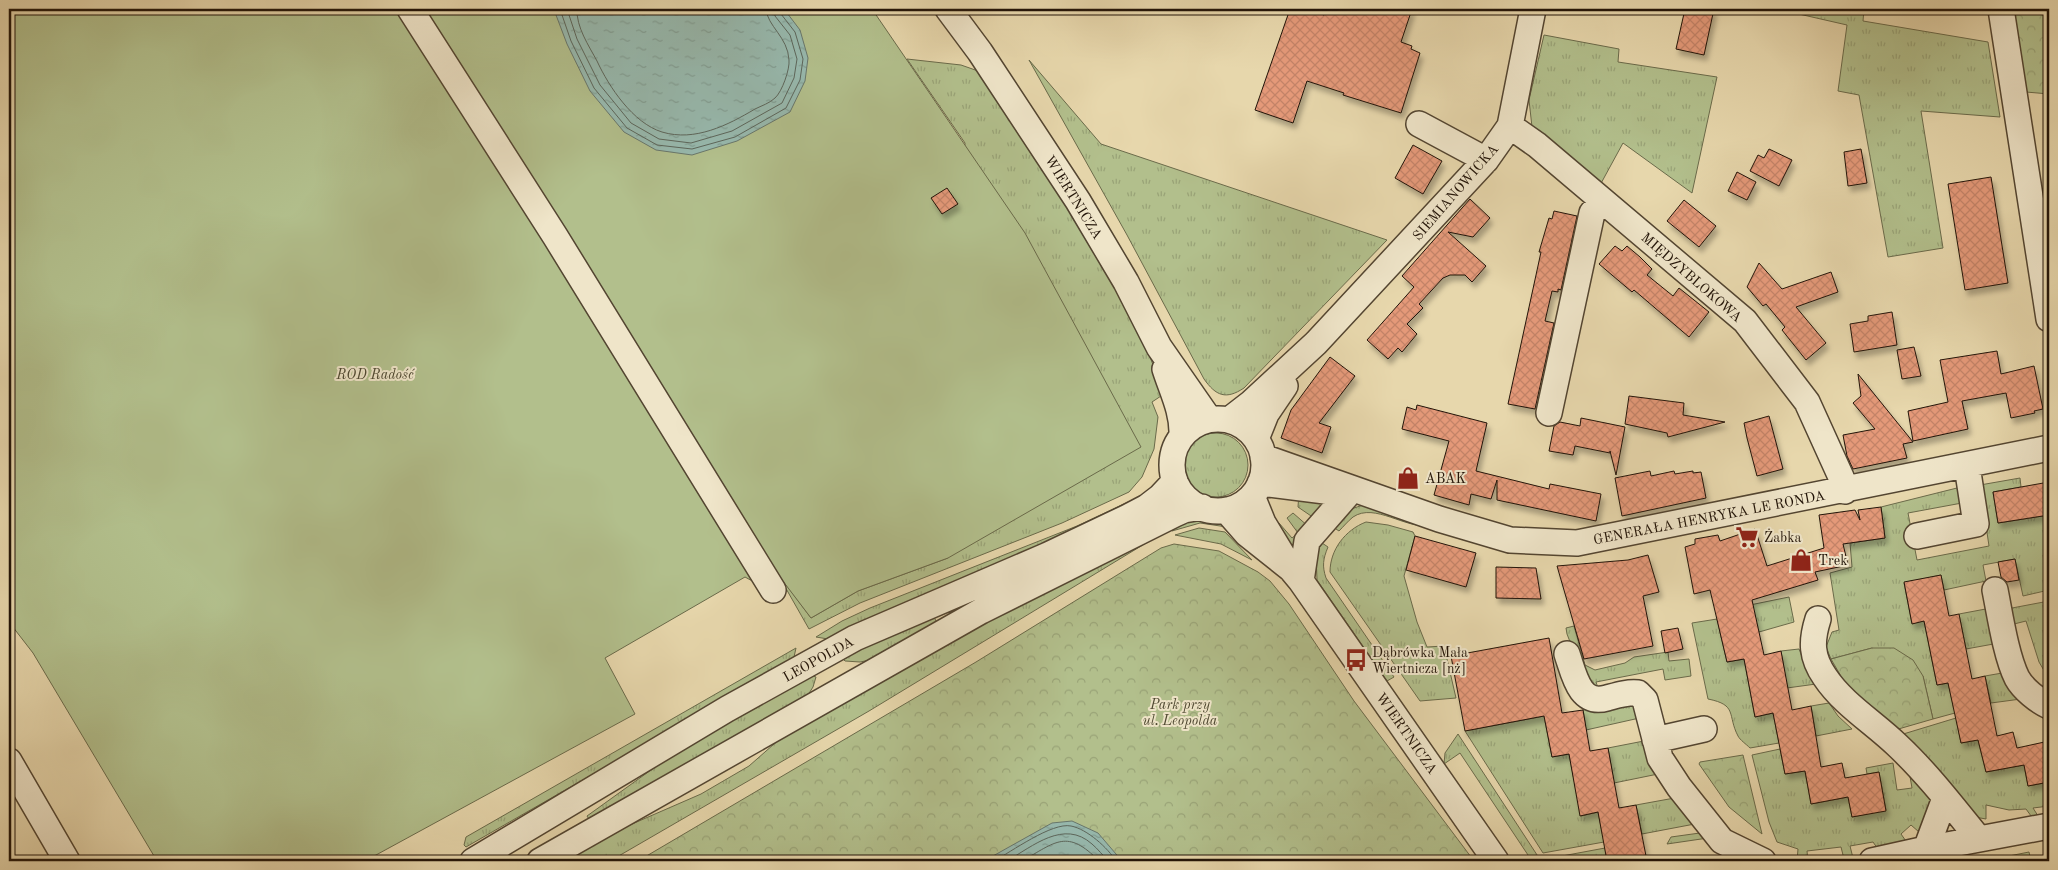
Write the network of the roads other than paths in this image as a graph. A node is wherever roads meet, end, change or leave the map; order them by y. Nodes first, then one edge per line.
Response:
1 (410, 9) edge
2 (948, 9) edge
3 (1533, 9) edge
4 (2000, 9) edge
5 (1420, 124) dead end
6 (1510, 126) junction
7 (1486, 160) junction
8 (1603, 201) junction
9 (2049, 318) edge
10 (1316, 343) junction
11 (1159, 347) junction
12 (1549, 413) dead end
13 (1219, 420) junction
14 (1182, 435) junction
15 (1260, 448) junction
16 (2049, 448) edge
17 (1967, 466) junction
18 (1175, 481) junction
19 (1256, 489) junction
20 (1845, 491) junction
21 (1348, 494) junction
22 (1372, 496) junction
23 (1214, 509) junction
24 (1917, 536) dead end
25 (1296, 575) junction
26 (773, 590) dead end
27 (1995, 590) dead end
28 (1818, 619) dead end
29 (1567, 654) dead end
30 (817, 659) junction
31 (837, 693) junction
32 (2049, 706) edge
33 (1704, 730) dead end
34 (1655, 740) junction
35 (9, 761) edge
36 (1945, 798) junction
37 (2049, 826) edge
38 (1980, 839) junction
39 (1926, 849) junction
40 (67, 861) edge
41 (473, 861) edge
42 (540, 861) edge
43 (1496, 861) edge
44 (1763, 861) edge
45 (1872, 861) edge

1 - 26 street
2 - 11 street, WIERTNICZA
3 - 6 street, SIEMIANOWICKA
4 - 9 street
5 - 7 street
6 - 7 street, SIEMIANOWICKA
6 - 8 street, MIĘDZYBLOKOWA
7 - 10 street, SIEMIANOWICKA
8 - 12 street
8 - 20 street, MIĘDZYBLOKOWA
10 - 13 street, SIEMIANOWICKA
10 - 15 street, SIEMIANOWICKA
11 - 13 street, WIERTNICZA
11 - 14 street, WIERTNICZA
13 - 14 street
13 - 15 street
14 - 18 street
15 - 19 street
15 - 22 street, GENERAŁA HENRYKA LE RONDA
16 - 17 street, GENERAŁA HENRYKA LE RONDA
17 - 20 street, GENERAŁA HENRYKA LE RONDA
17 - 24 street
18 - 23 street
18 - 30 street, LEOPOLDA
19 - 21 street, GENERAŁA HENRYKA LE RONDA
19 - 23 street
19 - 25 street, WIERTNICZA
20 - 22 street, GENERAŁA HENRYKA LE RONDA
21 - 22 street, GENERAŁA HENRYKA LE RONDA
21 - 25 street
23 - 25 street, WIERTNICZA
23 - 31 street
25 - 43 street, WIERTNICZA
27 - 32 street
28 - 36 street
29 - 34 street
30 - 31 street
30 - 41 street, LEOPOLDA
31 - 42 street
33 - 34 street
34 - 44 street
35 - 40 street
36 - 38 street
36 - 39 street
37 - 38 street
38 - 39 street
39 - 45 street

